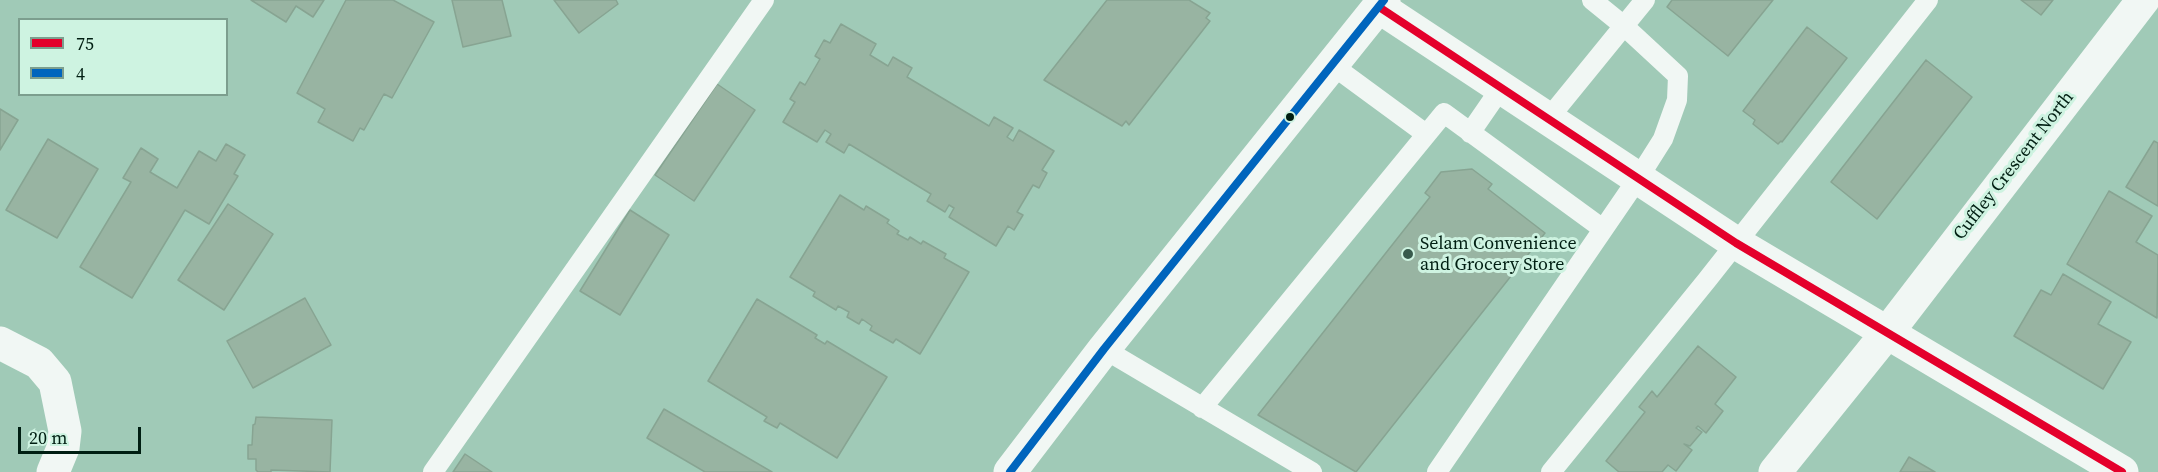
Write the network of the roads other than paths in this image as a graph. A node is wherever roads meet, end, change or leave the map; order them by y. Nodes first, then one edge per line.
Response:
1 (764, 0) edge
2 (1592, 0) edge
3 (1645, 0) edge
4 (1928, 0) edge
5 (2143, 0) edge
6 (1381, 4) edge
7 (1624, 26) junction
8 (1332, 65) junction
9 (1501, 88) junction
10 (1548, 119) junction
11 (1470, 133) junction
12 (1426, 134) junction
13 (1639, 177) junction
14 (1603, 229) junction
15 (1736, 243) junction
16 (1887, 333) junction
17 (0, 343) edge
18 (1104, 350) junction
19 (1202, 408) junction
20 (53, 472) edge
21 (433, 472) edge
22 (1010, 472) edge
23 (1312, 472) edge
24 (1437, 472) edge
25 (1551, 472) edge
26 (1775, 472) edge
27 (2122, 472) edge

1 - 21 lane
2 - 7 lane
3 - 7 lane
4 - 15 lane
5 - 16 street, Cuffley Crescent North
6 - 8 street
6 - 9 street
7 - 10 lane
7 - 13 lane
8 - 12 lane
8 - 18 street
9 - 10 street
9 - 11 lane
10 - 13 street
11 - 12 lane
11 - 14 lane
12 - 19 lane
13 - 14 lane
13 - 15 street
14 - 24 lane
15 - 16 street
15 - 25 lane
16 - 26 street, Cuffley Crescent North
16 - 27 street
17 - 20 street
18 - 19 lane
18 - 22 street
19 - 23 lane

